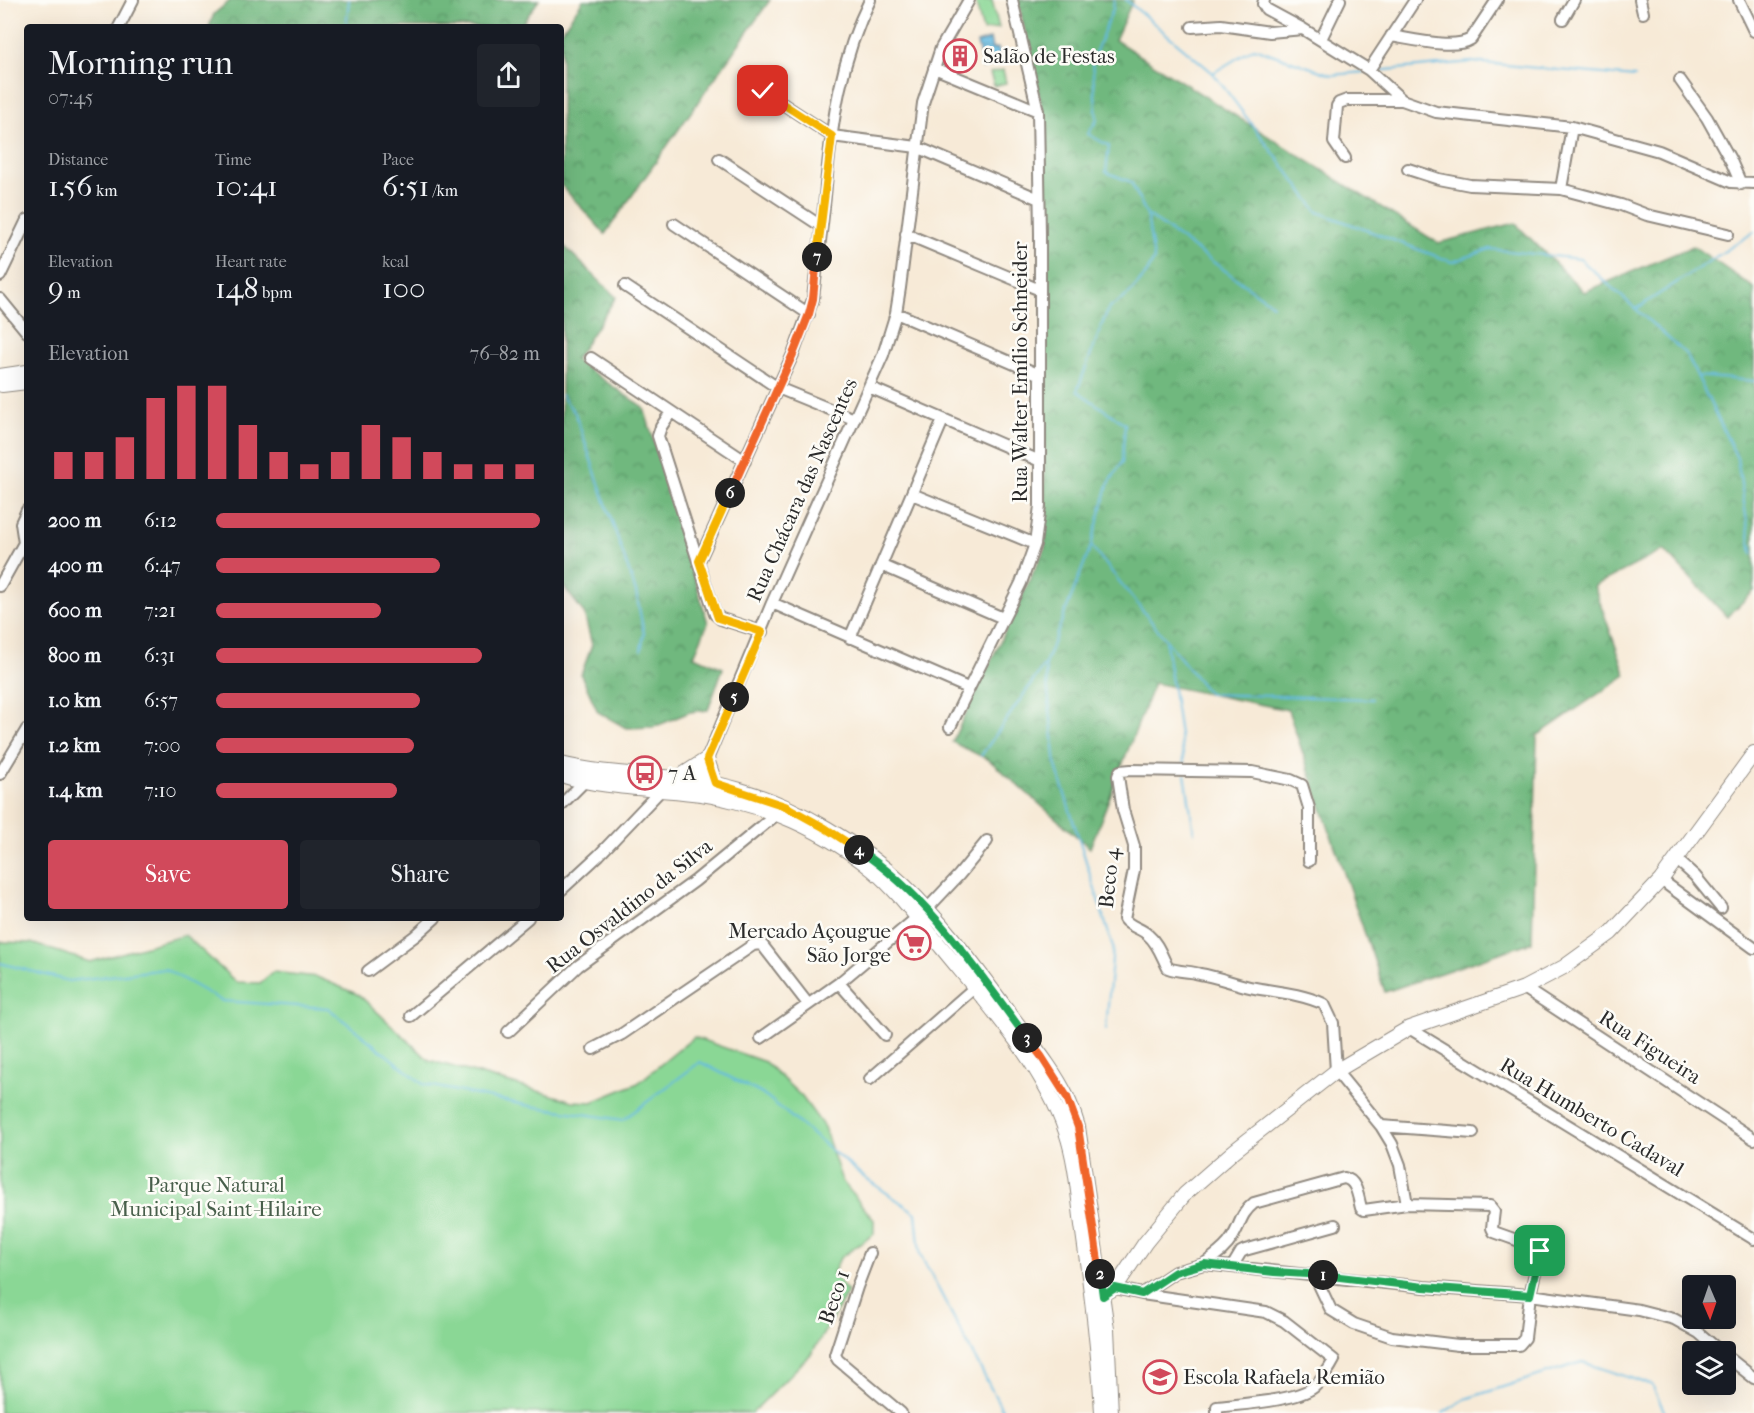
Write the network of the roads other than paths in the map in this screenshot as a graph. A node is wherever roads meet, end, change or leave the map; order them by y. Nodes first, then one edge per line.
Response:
1 (133, 0) edge
2 (870, 0) edge
3 (969, 0) edge
4 (1012, 0) edge
5 (1264, 0) edge
6 (1340, 0) edge
7 (1415, 0) edge
8 (1497, 0) edge
9 (1574, 0) edge
10 (1640, 0) edge
11 (1739, 0) edge
12 (1643, 13) dead end
13 (1563, 19) dead end
14 (121, 24) edge
15 (1192, 27) dead end
16 (1303, 28) junction
17 (1754, 31) edge
18 (1391, 36) junction
19 (1321, 39) junction
20 (934, 68) junction
21 (1369, 70) junction
22 (1680, 80) dead end
23 (763, 91) dead end
24 (1402, 100) junction
25 (1038, 111) junction
26 (1572, 126) junction
27 (832, 136) junction
28 (917, 147) junction
29 (1345, 158) dead end
30 (719, 159) dead end
31 (1408, 169) dead end
32 (1754, 183) edge
33 (1741, 184) junction
34 (1561, 189) junction
35 (1039, 199) junction
36 (674, 224) dead end
37 (24, 226) edge
38 (821, 226) junction
39 (906, 234) junction
40 (1728, 234) dead end
41 (0, 276) edge
42 (625, 286) dead end
43 (1040, 290) junction
44 (0, 299) edge
45 (896, 313) junction
46 (809, 314) junction
47 (24, 328) edge
48 (591, 358) dead end
49 (24, 372) edge
50 (1040, 375) junction
51 (0, 376) edge
52 (24, 382) edge
53 (0, 386) edge
54 (869, 387) junction
55 (778, 388) junction
56 (671, 412) junction
57 (854, 419) junction
58 (943, 420) junction
59 (745, 461) junction
60 (1040, 461) junction
61 (912, 494) junction
62 (24, 516) edge
63 (24, 543) edge
64 (24, 543) edge
65 (1035, 544) junction
66 (699, 561) junction
67 (881, 565) junction
68 (0, 586) edge
69 (772, 603) junction
70 (1003, 618) junction
71 (762, 632) junction
72 (850, 638) junction
73 (968, 688) junction
74 (950, 727) dead end
75 (24, 734) edge
76 (1754, 753) edge
77 (707, 759) junction
78 (564, 765) edge
79 (0, 774) edge
80 (564, 776) edge
81 (676, 779) junction
82 (698, 781) junction
83 (584, 782) junction
84 (715, 783) junction
85 (611, 785) junction
86 (661, 790) junction
87 (564, 802) edge
88 (777, 814) junction
89 (987, 840) dead end
90 (1676, 859) junction
91 (1309, 861) dead end
92 (1661, 880) junction
93 (564, 887) edge
94 (1721, 908) dead end
95 (922, 913) junction
96 (432, 921) edge
97 (524, 921) edge
98 (1754, 948) edge
99 (368, 971) dead end
100 (839, 983) junction
101 (974, 988) junction
102 (1524, 988) junction
103 (808, 1004) junction
104 (411, 1016) dead end
105 (1409, 1028) junction
106 (508, 1032) dead end
107 (885, 1035) dead end
108 (761, 1038) dead end
109 (593, 1049) dead end
110 (1336, 1071) junction
111 (870, 1079) dead end
112 (1382, 1126) junction
113 (1473, 1133) dead end
114 (1754, 1139) edge
115 (1407, 1204) junction
116 (1335, 1225) dead end
117 (1754, 1239) edge
118 (870, 1252) dead end
119 (1204, 1264) junction
120 (1232, 1267) junction
121 (1314, 1274) junction
122 (1103, 1294) junction
123 (1142, 1294) junction
124 (1530, 1295) junction
125 (1708, 1341) edge
126 (1736, 1364) edge
127 (1754, 1378) edge
128 (901, 1413) edge
129 (1102, 1413) edge
130 (1111, 1413) edge
131 (1217, 1413) edge

1 - 14 street
2 - 27 street
3 - 20 street, Rua Chácara das Nascentes
4 - 25 street, Rua Walter Emílio Schneider
5 - 16 street
6 - 19 street
7 - 18 street
8 - 18 street
9 - 13 street
10 - 12 street
11 - 17 street
15 - 16 street
16 - 19 street
18 - 21 street
19 - 21 street
20 - 25 street
20 - 28 street, Rua Chácara das Nascentes
21 - 24 street
22 - 33 street
23 - 27 street
24 - 26 street
24 - 29 street
25 - 35 street, Rua Walter Emílio Schneider
26 - 33 street
26 - 34 street
27 - 28 street
27 - 38 street
28 - 35 street
28 - 39 street, Rua Chácara das Nascentes
30 - 38 street
31 - 34 street
32 - 33 street
34 - 40 street
35 - 43 street, Rua Walter Emílio Schneider
36 - 46 street
37 - 41 street
38 - 46 street
39 - 43 street
39 - 45 street, Rua Chácara das Nascentes
42 - 55 street
43 - 50 street, Rua Walter Emílio Schneider
44 - 47 street
45 - 50 street
45 - 54 street, Rua Chácara das Nascentes
46 - 55 street
48 - 56 street
49 - 51 main road
50 - 60 street, Rua Walter Emílio Schneider
52 - 53 main road
54 - 57 street, Rua Chácara das Nascentes
54 - 58 street
55 - 57 street
55 - 59 street
56 - 59 street
56 - 66 street
57 - 69 street, Rua Chácara das Nascentes
58 - 60 street
58 - 61 street
59 - 66 street
60 - 65 street, Rua Walter Emílio Schneider
61 - 65 street
61 - 67 street
62 - 64 street
63 - 68 street
65 - 70 street, Rua Walter Emílio Schneider
66 - 71 street
67 - 70 street
67 - 72 street
69 - 71 street, Rua Chácara das Nascentes
69 - 72 street
70 - 73 street, Rua Walter Emílio Schneider
71 - 77 street, Rua Chácara das Nascentes
72 - 73 street
73 - 74 street, Rua Walter Emílio Schneider
75 - 79 street
76 - 90 main road
77 - 81 main road
77 - 82 street, Rua Chácara das Nascentes
77 - 84 main road
78 - 81 main road
80 - 83 main road
81 - 82 main road
82 - 84 main road
82 - 85 main road
82 - 88 main road
83 - 85 main road
83 - 87 street
84 - 95 main road
85 - 86 main road
86 - 88 main road
86 - 93 street
88 - 95 main road
88 - 106 street, Rua Osvaldino da Silva
89 - 95 street
90 - 92 main road
90 - 94 street
91 - 110 street, Beco 4
92 - 98 street
92 - 102 main road
95 - 100 street
95 - 101 main road
95 - 122 main road
96 - 99 street
97 - 104 street
100 - 103 street
100 - 107 street
101 - 111 street
101 - 122 main road
102 - 105 main road
102 - 114 street, Rua Figueira
103 - 108 street
103 - 109 street
105 - 110 main road
105 - 117 street, Rua Humberto Cadaval
110 - 112 street
110 - 122 main road
112 - 113 street
112 - 115 street
115 - 119 street
115 - 124 street
116 - 120 street
118 - 128 street, Beco 1
119 - 120 street
119 - 123 street
120 - 121 street
121 - 124 street
121 - 124 street
122 - 123 street
122 - 129 main road
122 - 130 main road
123 - 131 street
124 - 125 street
126 - 127 street

